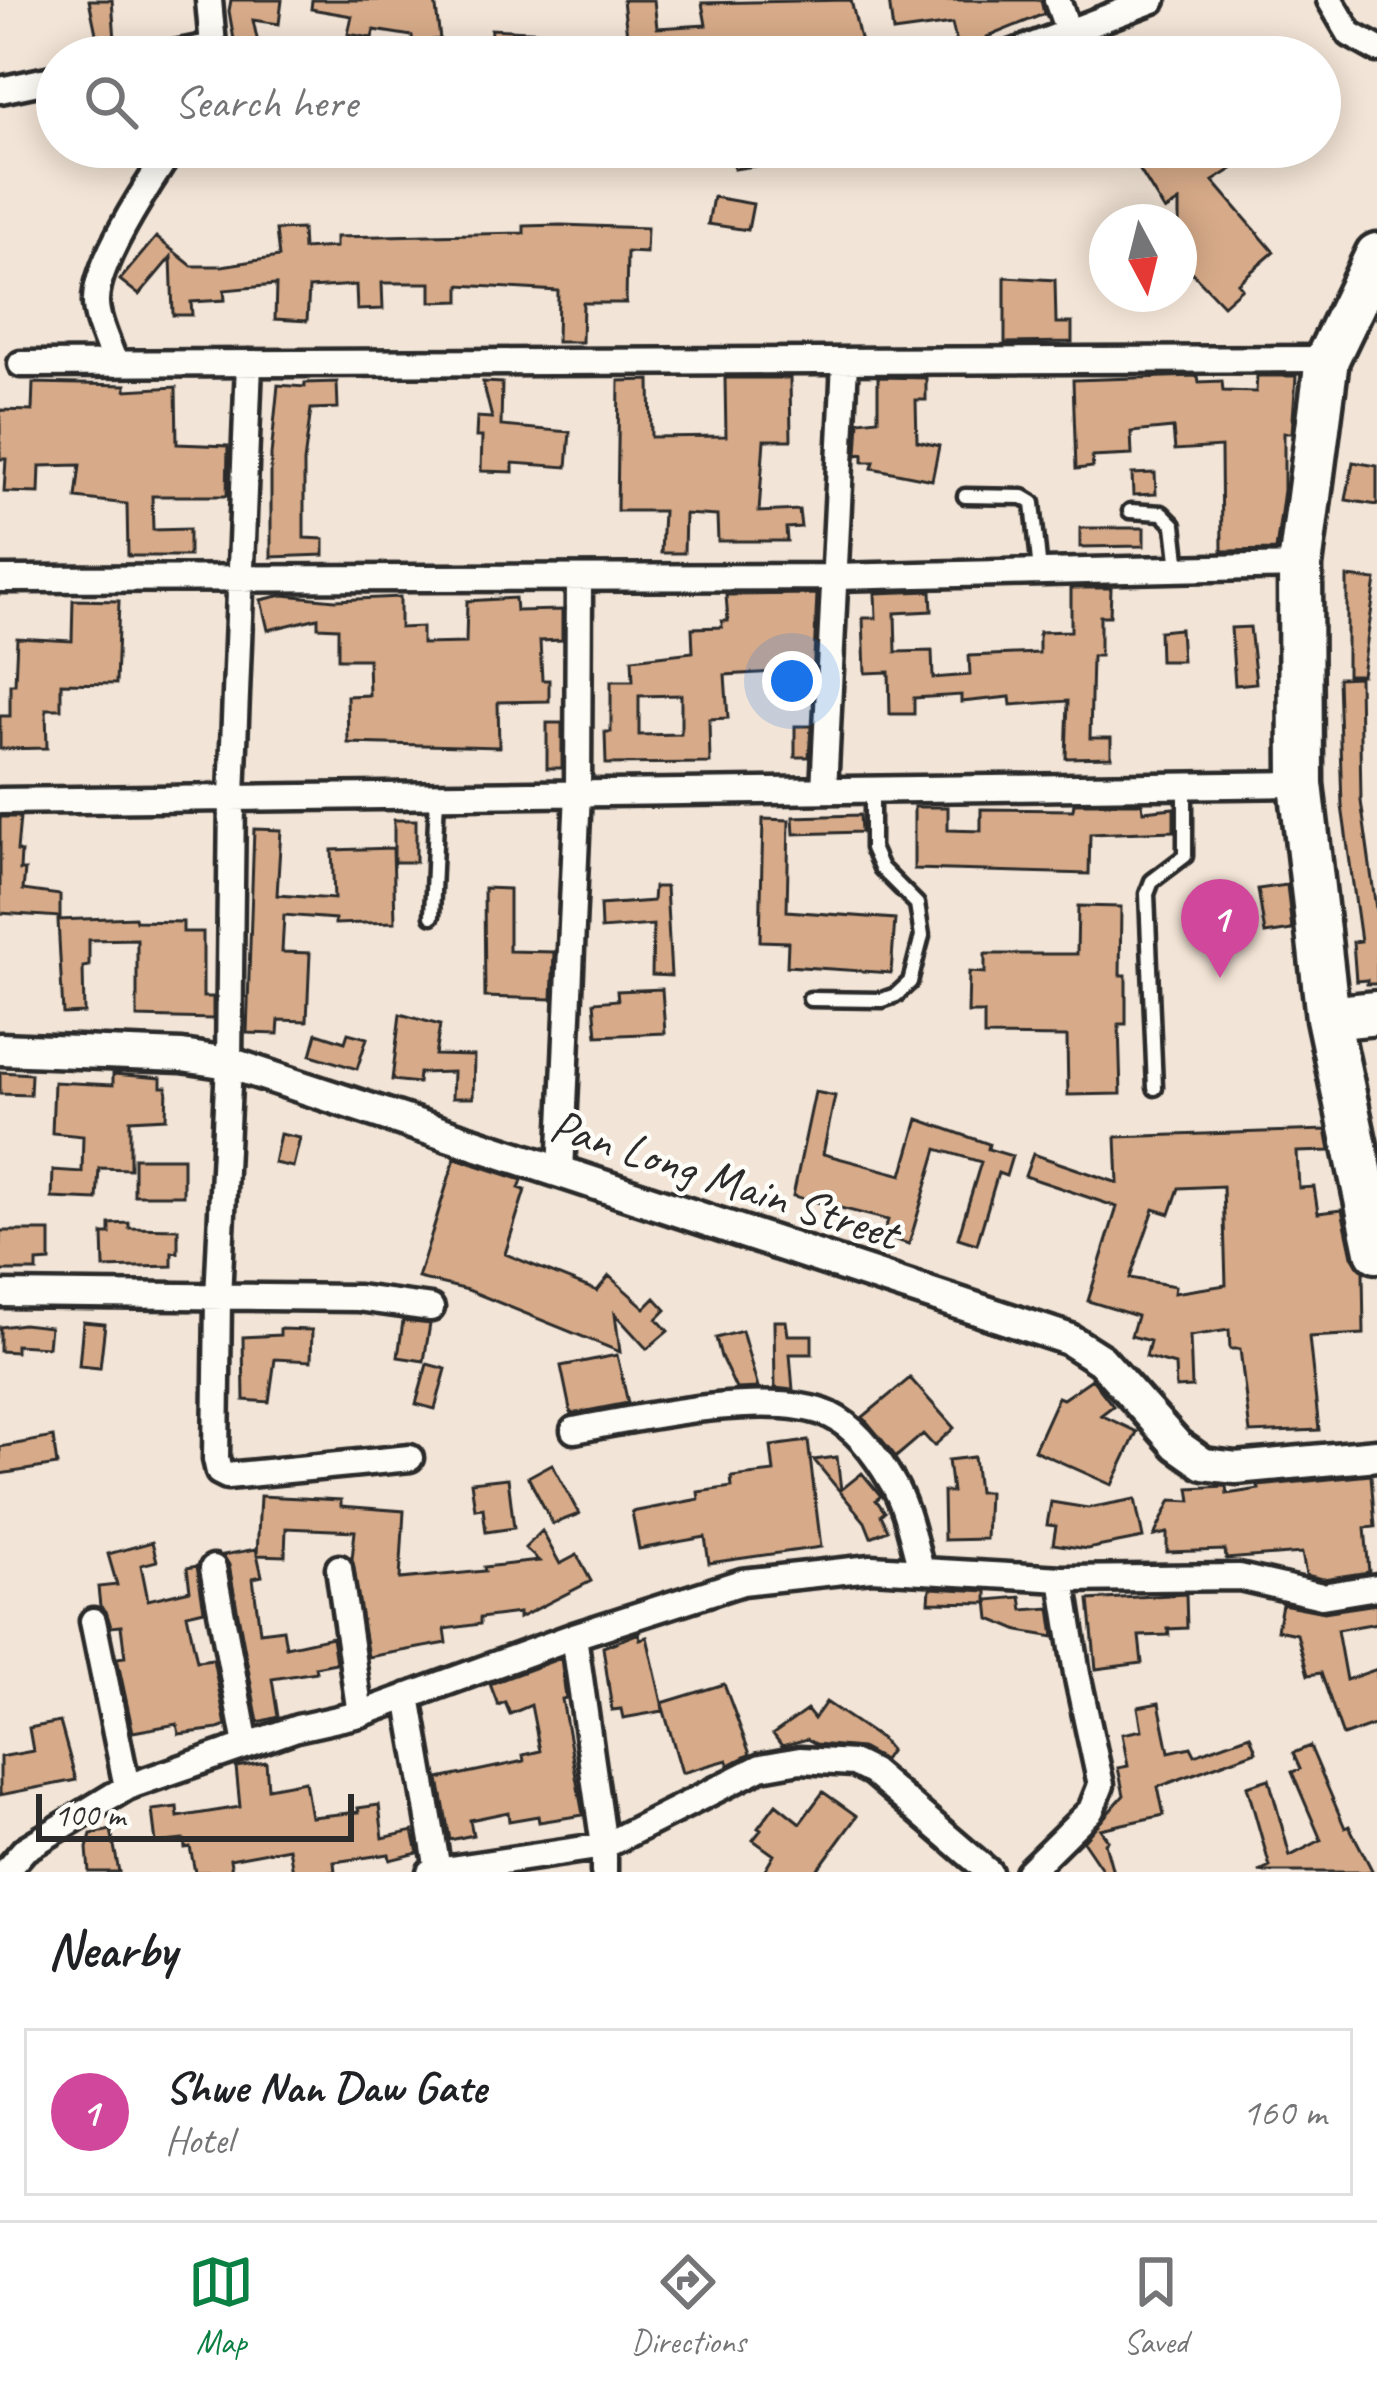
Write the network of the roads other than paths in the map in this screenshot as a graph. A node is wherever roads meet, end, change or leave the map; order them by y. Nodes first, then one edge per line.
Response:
1 (209, 0) edge
2 (1057, 0) edge
3 (1153, 0) edge
4 (1330, 0) edge
5 (1069, 34) junction
6 (213, 36) edge
7 (1063, 36) edge
8 (1377, 49) edge
9 (36, 83) edge
10 (0, 90) edge
11 (159, 168) edge
12 (1377, 255) edge
13 (1327, 359) junction
14 (845, 362) junction
15 (21, 364) dead end
16 (115, 364) junction
17 (249, 364) junction
18 (965, 496) dead end
19 (1130, 511) dead end
20 (1300, 566) junction
21 (1179, 569) junction
22 (1040, 572) junction
23 (835, 577) junction
24 (579, 578) junction
25 (0, 579) edge
26 (238, 579) junction
27 (1301, 784) junction
28 (1184, 786) junction
29 (872, 789) junction
30 (824, 790) junction
31 (578, 792) junction
32 (437, 794) junction
33 (232, 796) junction
34 (0, 801) edge
35 (432, 916) dead end
36 (810, 999) dead end
37 (1377, 1013) edge
38 (1328, 1018) junction
39 (0, 1048) edge
40 (230, 1063) junction
41 (1155, 1088) dead end
42 (561, 1172) junction
43 (1377, 1251) edge
44 (0, 1294) edge
45 (218, 1298) junction
46 (431, 1308) dead end
47 (574, 1430) dead end
48 (1377, 1455) edge
49 (410, 1458) dead end
50 (213, 1568) dead end
51 (339, 1568) dead end
52 (921, 1569) junction
53 (1063, 1579) junction
54 (1377, 1586) edge
55 (93, 1621) dead end
56 (574, 1636) junction
57 (408, 1696) junction
58 (360, 1714) junction
59 (246, 1745) junction
60 (127, 1787) junction
61 (604, 1846) junction
62 (434, 1871) edge
63 (5, 1872) edge
64 (604, 1872) edge
65 (625, 1872) edge
66 (989, 1872) edge
67 (1028, 1872) edge

1 - 6 street
2 - 5 street
3 - 5 street
4 - 8 street
5 - 7 street
9 - 10 street
11 - 16 street
12 - 13 highway
13 - 14 street
13 - 20 highway
14 - 17 street
14 - 23 street
15 - 16 street
16 - 17 street
17 - 26 street
18 - 22 lane
19 - 21 lane
20 - 21 street
20 - 27 highway
21 - 22 street
22 - 23 street
23 - 24 street
23 - 30 street
24 - 26 street
24 - 31 street
25 - 26 street
26 - 33 street
27 - 28 street
27 - 38 highway
28 - 29 street
28 - 41 lane
29 - 30 street
29 - 36 lane
30 - 31 street
31 - 32 street
31 - 42 street
32 - 33 street
32 - 35 lane
33 - 34 street
33 - 40 street
37 - 38 highway
38 - 43 highway
39 - 40 street, Pan Long Main Street
40 - 42 street, Pan Long Main Street
40 - 45 street
42 - 48 street, Pan Long Main Street
44 - 45 street
45 - 46 street
45 - 49 street
47 - 52 street
50 - 59 street
51 - 58 street
52 - 53 street
52 - 56 street
53 - 54 street
53 - 67 street
55 - 60 street
56 - 57 street
56 - 61 street
57 - 58 street
57 - 62 street
58 - 59 street
59 - 60 street
60 - 63 street
61 - 62 street
61 - 64 street
61 - 65 street
61 - 66 street

